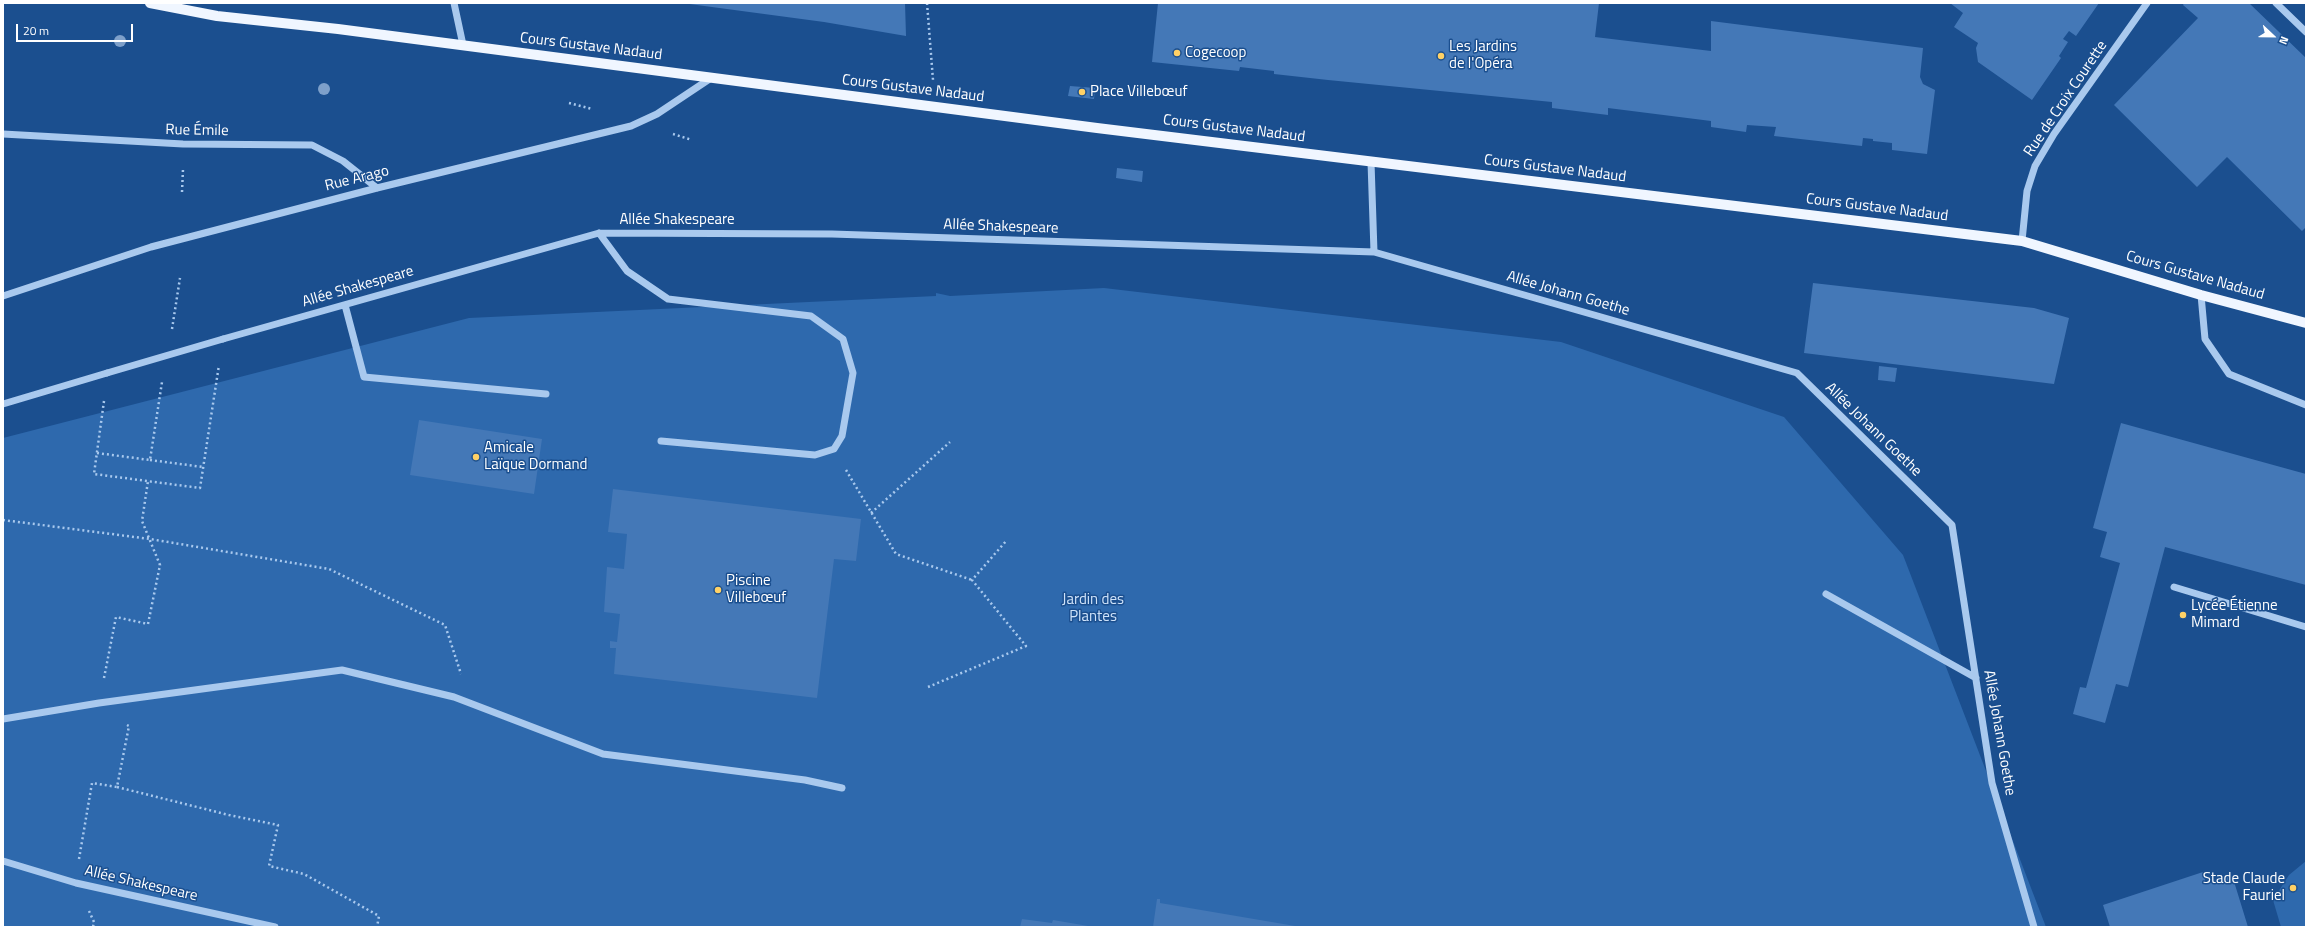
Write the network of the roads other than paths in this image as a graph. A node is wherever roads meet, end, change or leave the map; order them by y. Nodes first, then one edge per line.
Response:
1 (150, 3) edge
2 (454, 3) edge
3 (2147, 3) edge
4 (2276, 3) edge
5 (2306, 32) edge
6 (463, 45) junction
7 (711, 78) junction
8 (3, 134) edge
9 (1371, 162) junction
10 (377, 188) junction
11 (599, 233) junction
12 (2022, 241) junction
13 (1374, 252) junction
14 (2201, 295) junction
15 (3, 296) edge
16 (345, 305) junction
17 (2306, 323) edge
18 (546, 394) dead end
19 (3, 404) edge
20 (2306, 405) edge
21 (661, 441) dead end
22 (2174, 587) dead end
23 (1826, 594) dead end
24 (2306, 627) edge
25 (1976, 678) junction
26 (3, 719) edge
27 (842, 788) dead end
28 (3, 861) edge
29 (275, 927) edge
30 (2034, 927) edge

1 - 6 main road, Cours Gustave Nadaud
2 - 6 street
3 - 12 street, Rue de Croix Courette
4 - 5 street
6 - 7 main road, Cours Gustave Nadaud
7 - 9 main road, Cours Gustave Nadaud
7 - 10 street, Rue Arago
8 - 10 street, Rue Émile
9 - 12 main road, Cours Gustave Nadaud
9 - 13 street
10 - 15 street, Rue Arago
11 - 13 street, Allée Shakespeare
11 - 16 street, Allée Shakespeare
11 - 21 street
12 - 14 main road, Cours Gustave Nadaud
13 - 25 street, Allée Johann Goethe
14 - 17 main road, Cours Gustave Nadaud
14 - 20 street
16 - 18 street
16 - 19 street, Allée Shakespeare, bridge
22 - 24 street
23 - 25 street
25 - 30 street, Allée Johann Goethe
26 - 27 street
28 - 29 street, Allée Shakespeare

